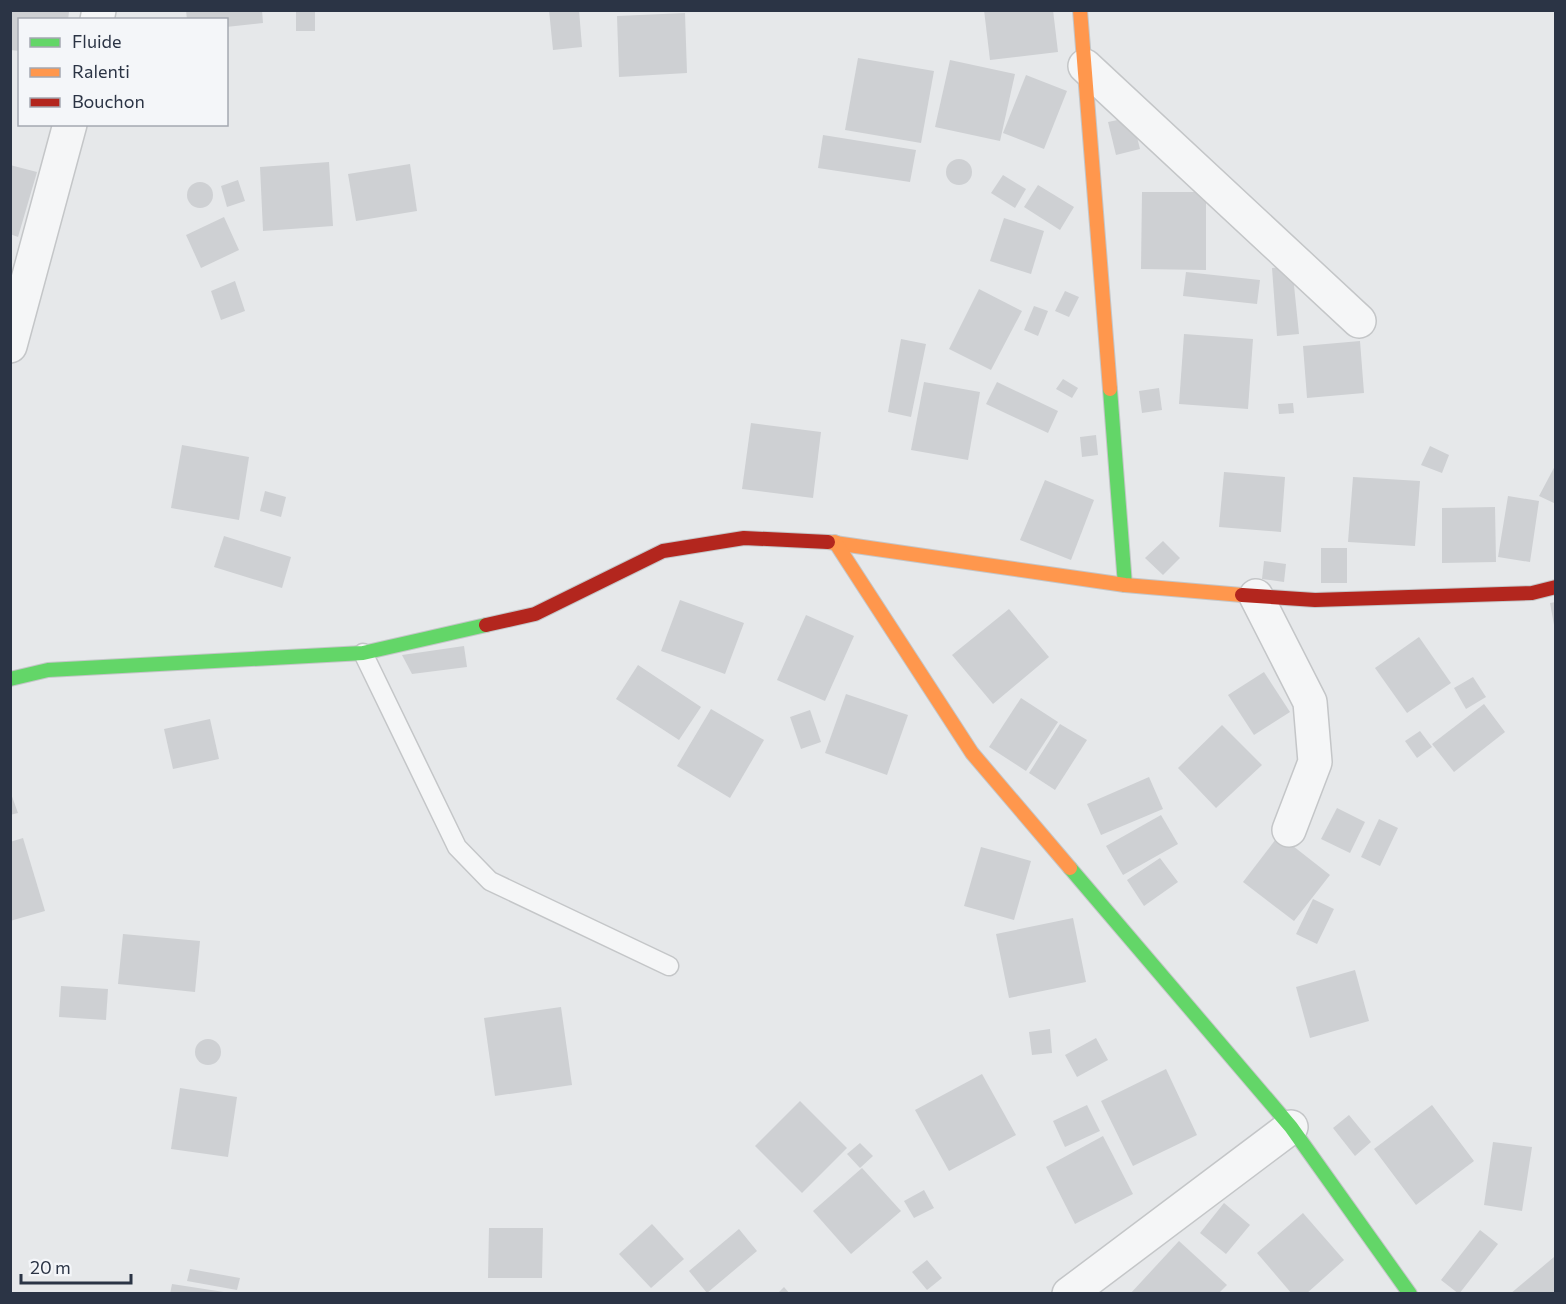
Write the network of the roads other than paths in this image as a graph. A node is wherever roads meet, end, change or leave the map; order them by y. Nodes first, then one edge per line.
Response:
1 (1080, 10) edge
2 (1085, 66) junction
3 (69, 126) edge
4 (16, 312) edge
5 (1359, 321) dead end
6 (10, 346) edge
7 (835, 542) junction
8 (1125, 585) junction
9 (1556, 587) edge
10 (1256, 596) junction
11 (363, 653) junction
12 (10, 679) edge
13 (1289, 830) dead end
14 (669, 966) dead end
15 (1292, 1127) junction
16 (1069, 1293) edge
17 (1410, 1293) edge

1 - 2 street
2 - 5 street
2 - 8 street
3 - 4 street
4 - 6 street
7 - 8 street
7 - 11 street
7 - 15 street
8 - 10 street
9 - 10 street
10 - 13 street
11 - 12 street
11 - 14 lane
15 - 16 street
15 - 17 street

